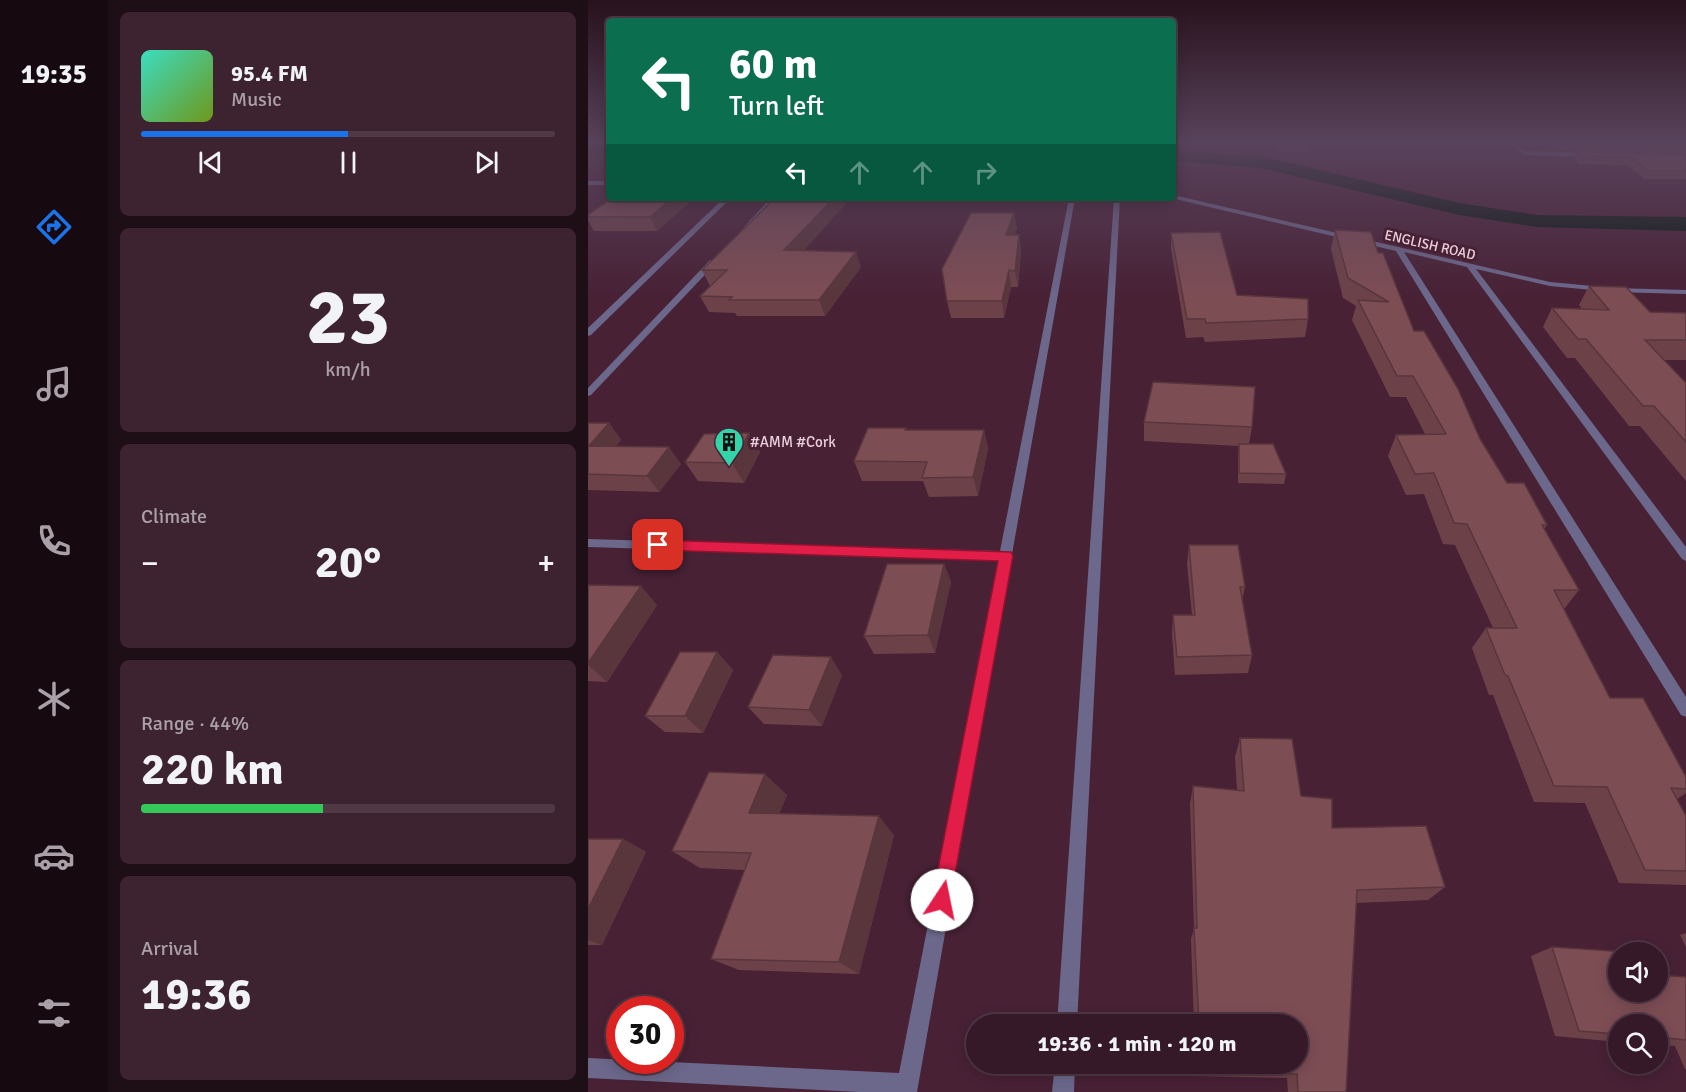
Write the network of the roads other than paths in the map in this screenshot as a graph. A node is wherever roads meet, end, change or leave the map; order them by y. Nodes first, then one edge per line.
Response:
1 (1176, 197) edge
2 (725, 201) edge
3 (771, 201) edge
4 (1071, 201) edge
5 (1116, 201) edge
6 (742, 232) edge
7 (1399, 250) junction
8 (717, 257) edge
9 (1471, 267) junction
10 (1686, 292) edge
11 (588, 333) edge
12 (588, 393) edge
13 (588, 543) edge
14 (1006, 556) junction
15 (1686, 556) edge
16 (1686, 710) edge
17 (1069, 1014) edge
18 (588, 1068) edge
19 (1065, 1074) edge
20 (907, 1088) edge
21 (1064, 1092) edge

1 - 7 street, ENGLISH ROAD
2 - 11 street
3 - 6 street
4 - 14 street
5 - 17 street
7 - 9 street, ENGLISH ROAD
7 - 16 street
8 - 12 street
9 - 10 street, ENGLISH ROAD
9 - 15 street
13 - 14 street
14 - 20 street
18 - 20 street
19 - 21 street

